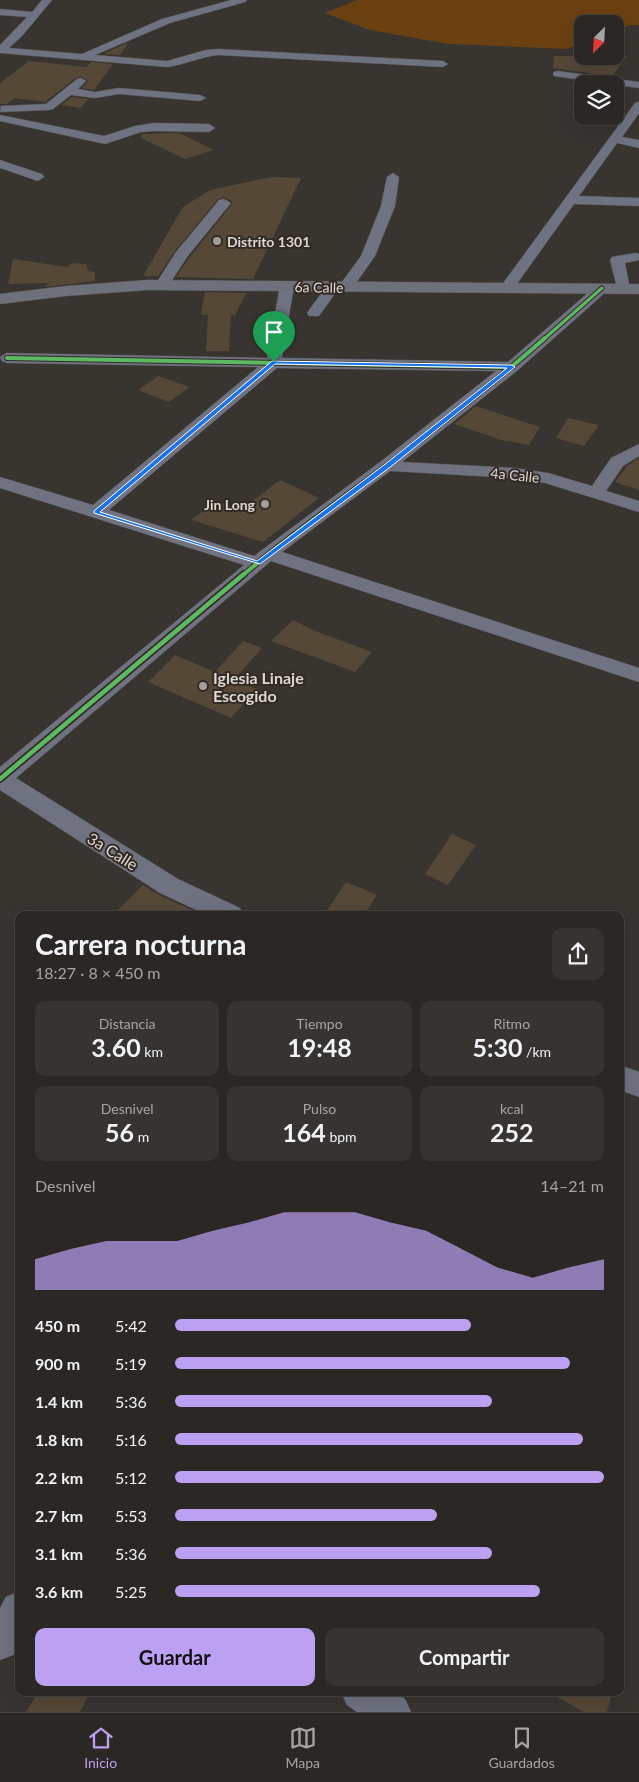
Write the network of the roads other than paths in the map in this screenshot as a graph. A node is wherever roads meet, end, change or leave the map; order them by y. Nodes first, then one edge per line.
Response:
1 (48, 0) edge
2 (242, 0) edge
3 (0, 12) edge
4 (34, 15) junction
5 (0, 50) edge
6 (84, 56) junction
7 (180, 62) junction
8 (210, 64) dead end
9 (443, 64) dead end
10 (558, 74) dead end
11 (86, 77) dead end
12 (639, 86) edge
13 (68, 91) junction
14 (200, 98) dead end
15 (639, 105) edge
16 (0, 109) edge
17 (0, 118) edge
18 (209, 128) dead end
19 (614, 139) junction
20 (639, 144) edge
21 (0, 164) edge
22 (38, 176) dead end
23 (393, 177) dead end
24 (570, 200) junction
25 (639, 202) edge
26 (224, 203) dead end
27 (636, 257) dead end
28 (162, 285) junction
29 (287, 286) junction
30 (339, 287) junction
31 (602, 288) junction
32 (506, 289) junction
33 (631, 289) edge
34 (0, 299) edge
35 (314, 313) dead end
36 (8, 358) dead end
37 (274, 362) junction
38 (512, 367) junction
39 (639, 449) edge
40 (386, 466) junction
41 (0, 482) edge
42 (596, 493) junction
43 (639, 507) edge
44 (96, 512) junction
45 (263, 559) junction
46 (639, 675) edge
47 (0, 779) edge
48 (216, 911) edge
49 (624, 1078) edge
50 (639, 1084) edge
51 (15, 1617) edge
52 (0, 1642) edge
53 (366, 1696) edge
54 (392, 1712) edge

1 - 4 street
2 - 6 street
3 - 4 street
4 - 5 street
5 - 6 street
6 - 7 street
7 - 8 street
7 - 9 street
10 - 12 street
11 - 13 street
13 - 14 street
13 - 16 street
15 - 19 street
17 - 18 street
19 - 20 street
19 - 24 street
21 - 22 street
23 - 30 street
24 - 25 street
24 - 32 street
26 - 28 street
27 - 33 street
28 - 29 main road, 6a Calle
28 - 34 main road, 6a Calle
29 - 30 main road, 6a Calle
29 - 37 street
30 - 32 main road, 6a Calle
30 - 35 street
31 - 32 main road, 6a Calle
31 - 33 main road, 6a Calle
31 - 38 street
36 - 37 street
37 - 38 street
37 - 44 street
38 - 40 street
39 - 42 street
40 - 42 street, 4a Calle
40 - 45 street
41 - 44 street
42 - 43 street, 4a Calle
44 - 45 street
45 - 46 street
45 - 47 street
47 - 48 street, 3a Calle
49 - 50 street
51 - 52 street
53 - 54 street

